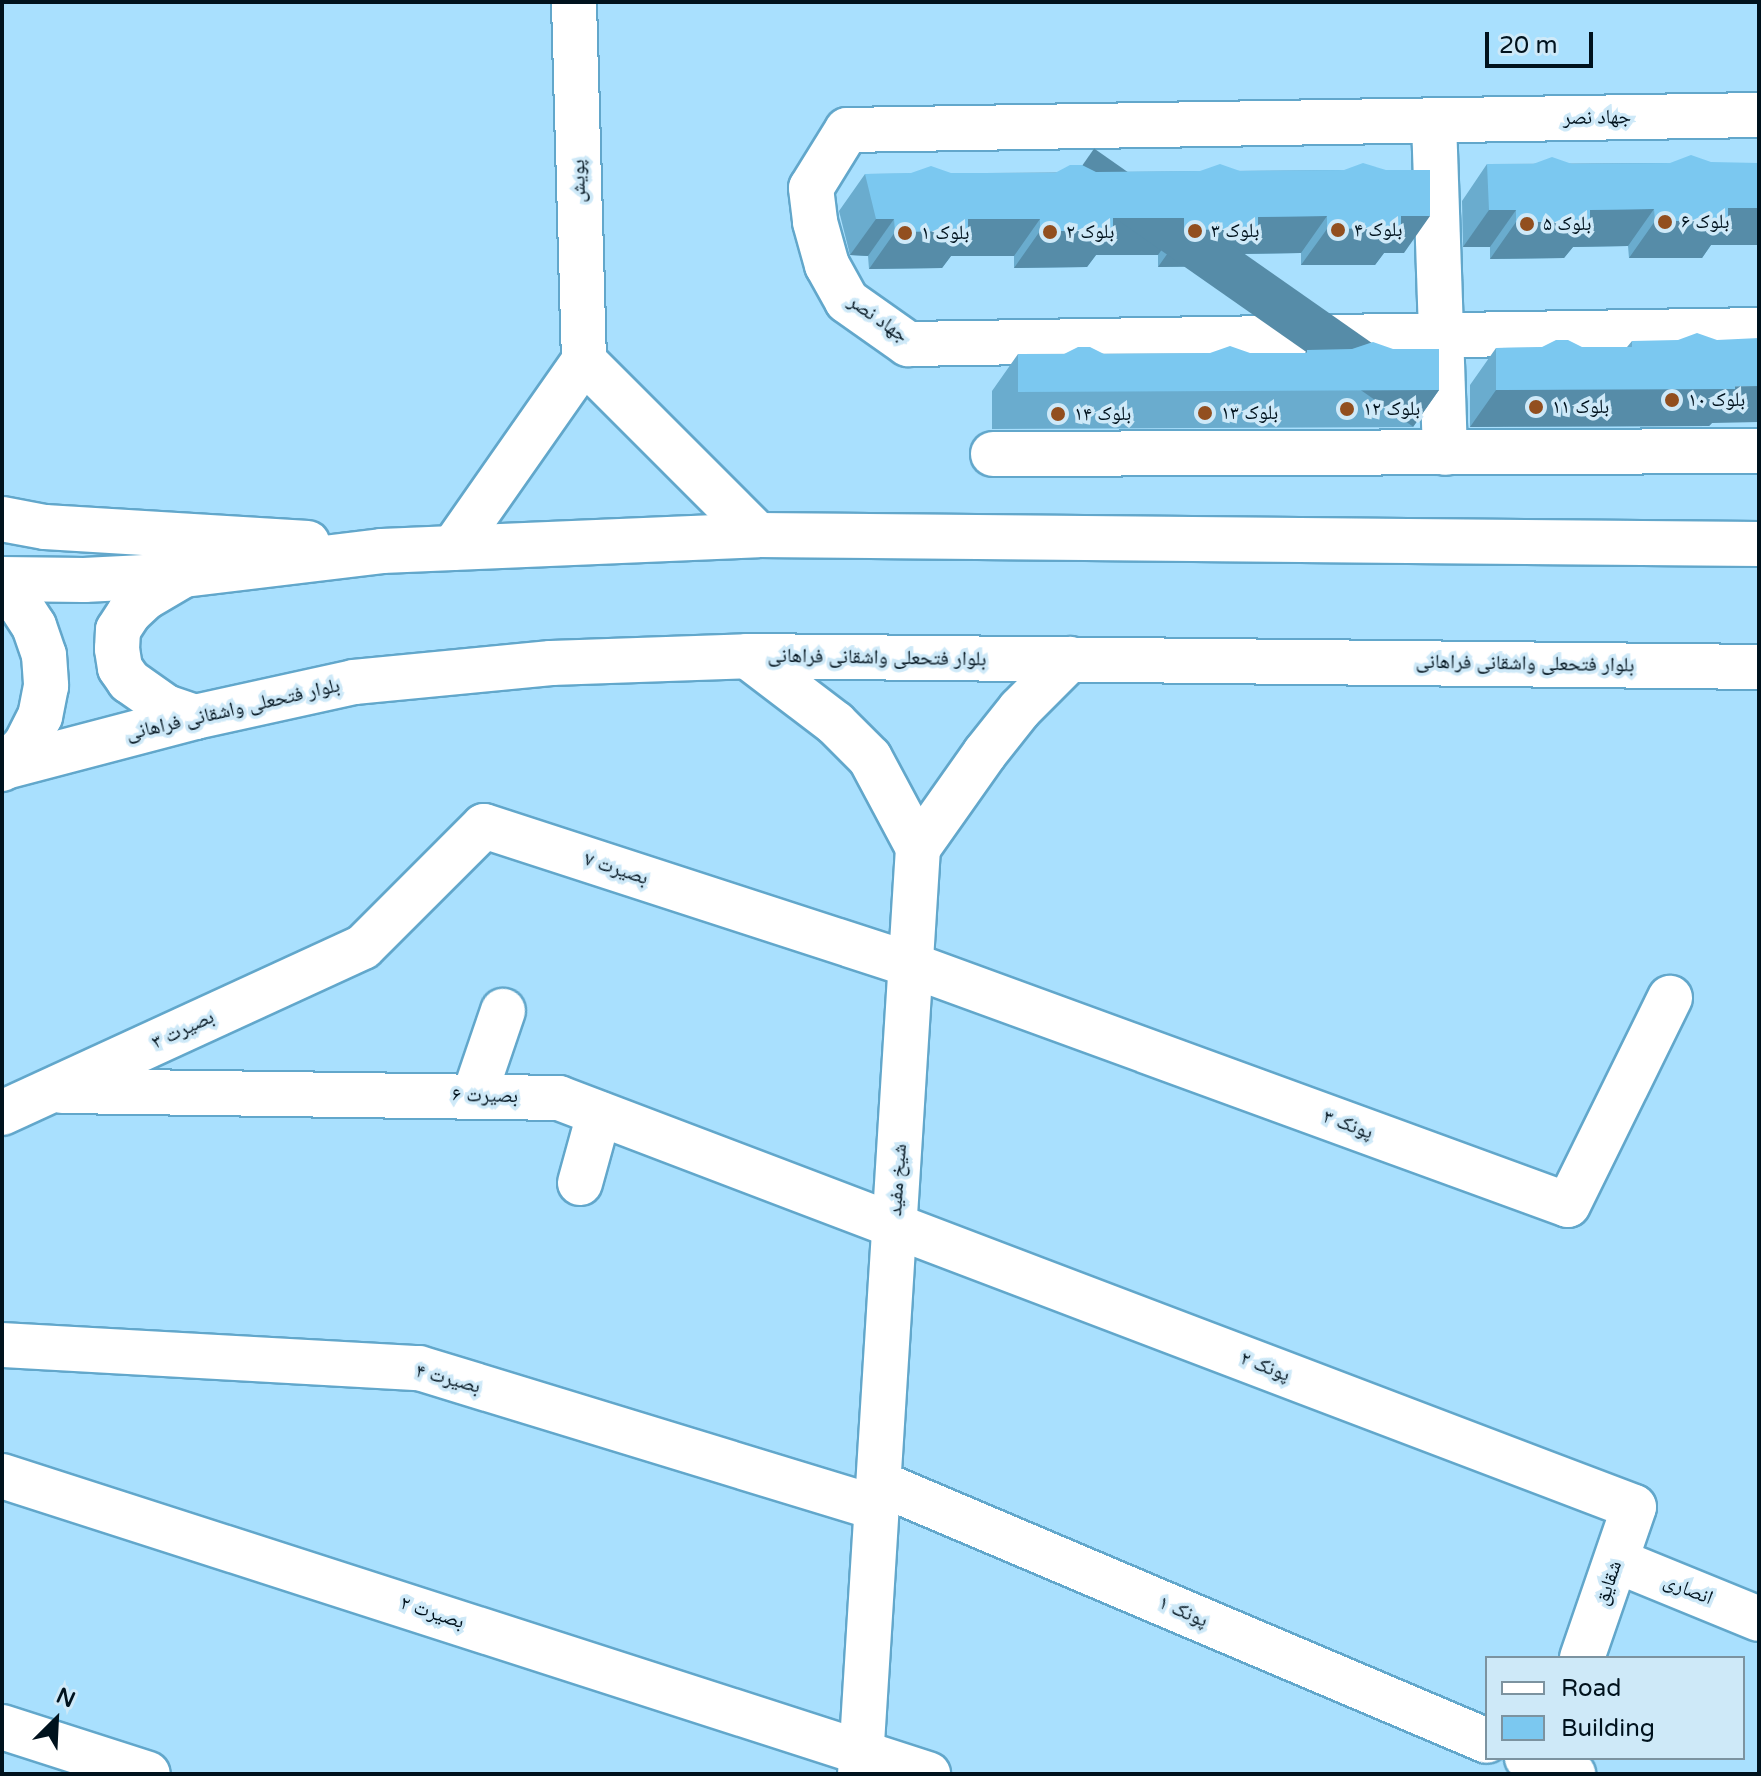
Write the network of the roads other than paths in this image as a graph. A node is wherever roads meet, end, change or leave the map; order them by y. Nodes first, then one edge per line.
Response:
1 (574, 2) edge
2 (1759, 115) edge
3 (1434, 121) junction
4 (1759, 330) edge
5 (1441, 336) junction
6 (584, 361) junction
7 (1759, 451) edge
8 (1445, 453) junction
9 (993, 454) dead end
10 (2, 519) edge
11 (758, 535) junction
12 (1759, 544) edge
13 (453, 548) junction
14 (382, 551) junction
15 (184, 575) junction
16 (2, 579) edge
17 (2, 586) edge
18 (747, 656) junction
19 (1070, 659) junction
20 (1759, 667) edge
21 (195, 717) junction
22 (4, 768) edge
23 (918, 848) junction
24 (363, 947) joint
25 (911, 965) junction
26 (1670, 998) dead end
27 (503, 1011) dead end
28 (52, 1090) junction
29 (474, 1096) junction
30 (2, 1113) edge
31 (599, 1114) junction
32 (580, 1183) dead end
33 (895, 1226) junction
34 (2, 1345) edge
35 (2, 1476) edge
36 (878, 1495) junction
37 (1634, 1507) joint
38 (1617, 1561) junction
39 (1759, 1619) edge
40 (1583, 1656) edge
41 (2, 1727) edge
42 (1485, 1740) edge
43 (861, 1762) edge
44 (148, 1774) edge
45 (928, 1774) edge

1 - 6 street, پویش
2 - 3 street, جهاد نصر
3 - 5 street
3 - 5 street, جهاد نصر
4 - 5 street, جهاد نصر
5 - 8 street
6 - 11 street
6 - 13 street
7 - 8 street
8 - 9 street
10 - 14 street
11 - 12 street
11 - 13 street
13 - 14 street
14 - 15 street
15 - 16 street
15 - 21 street
17 - 22 street
18 - 19 street, بلوار فتحعلی واشقانی فراهانی
18 - 21 street, بلوار فتحعلی واشقانی فراهانی
18 - 23 street
19 - 20 street, بلوار فتحعلی واشقانی فراهانی
19 - 23 street
21 - 22 street, بلوار فتحعلی واشقانی فراهانی
23 - 25 street, شیخ مفید
24 - 25 street, بصیرت ۷
24 - 28 street, بصیرت ۳
25 - 26 street, پونک ۳
25 - 33 street, شیخ مفید
27 - 29 street
28 - 29 street, بصیرت ۶
28 - 30 street, بصیرت ۳
29 - 31 street, بصیرت ۶
31 - 32 street
31 - 33 street, بصیرت ۶
33 - 36 street, شیخ مفید
33 - 37 street, پونک ۲
34 - 36 street, بصیرت ۴
35 - 43 street, بصیرت ۲
36 - 42 street, پونک ۱
36 - 43 street, شیخ مفید
37 - 38 street, شقایق
38 - 39 street, انصاری
38 - 40 street, شقایق
41 - 44 street
43 - 45 street, بصیرت ۲

